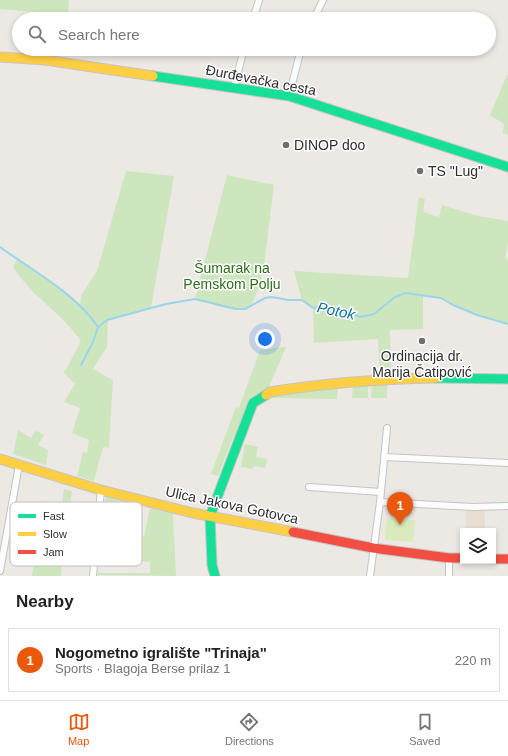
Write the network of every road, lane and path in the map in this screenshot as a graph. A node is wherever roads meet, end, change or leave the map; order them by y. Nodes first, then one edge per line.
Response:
1 (259, 0) edge
2 (323, 0) edge
3 (255, 12) edge
4 (317, 12) edge
5 (242, 56) edge
6 (299, 56) edge
7 (0, 57) edge
8 (234, 87) junction
9 (289, 96) junction
10 (508, 167) edge
11 (508, 379) edge
12 (387, 428) dead end
13 (385, 457) junction
14 (0, 459) edge
15 (508, 463) edge
16 (19, 465) junction
17 (309, 487) dead end
18 (101, 490) junction
19 (381, 492) junction
20 (12, 502) edge
21 (100, 502) edge
22 (380, 502) junction
23 (508, 506) edge
24 (10, 515) edge
25 (210, 516) junction
26 (373, 548) junction
27 (449, 558) junction
28 (460, 558) edge
29 (496, 559) edge
30 (508, 559) edge
31 (94, 566) edge
32 (0, 571) edge
33 (93, 576) edge
34 (215, 576) edge
35 (370, 576) edge
36 (449, 576) edge

1 - 3 street
2 - 4 street
5 - 8 street
6 - 9 street
7 - 8 street, Đurđevačka cesta
8 - 9 street, Đurđevačka cesta
9 - 10 street, Đurđevačka cesta
11 - 25 street
12 - 13 street
13 - 15 street
13 - 19 street
14 - 16 street, Ulica Jakova Gotovca
16 - 18 street, Ulica Jakova Gotovca
16 - 20 street
17 - 19 street
18 - 21 street
18 - 25 street, Ulica Jakova Gotovca
19 - 22 street
22 - 23 street
22 - 26 street
24 - 32 street
25 - 26 street, Ulica Jakova Gotovca
25 - 34 street
26 - 27 street, Ulica Jakova Gotovca
26 - 35 street
27 - 28 street, Ulica Jakova Gotovca
27 - 36 street
29 - 30 street
31 - 33 street

